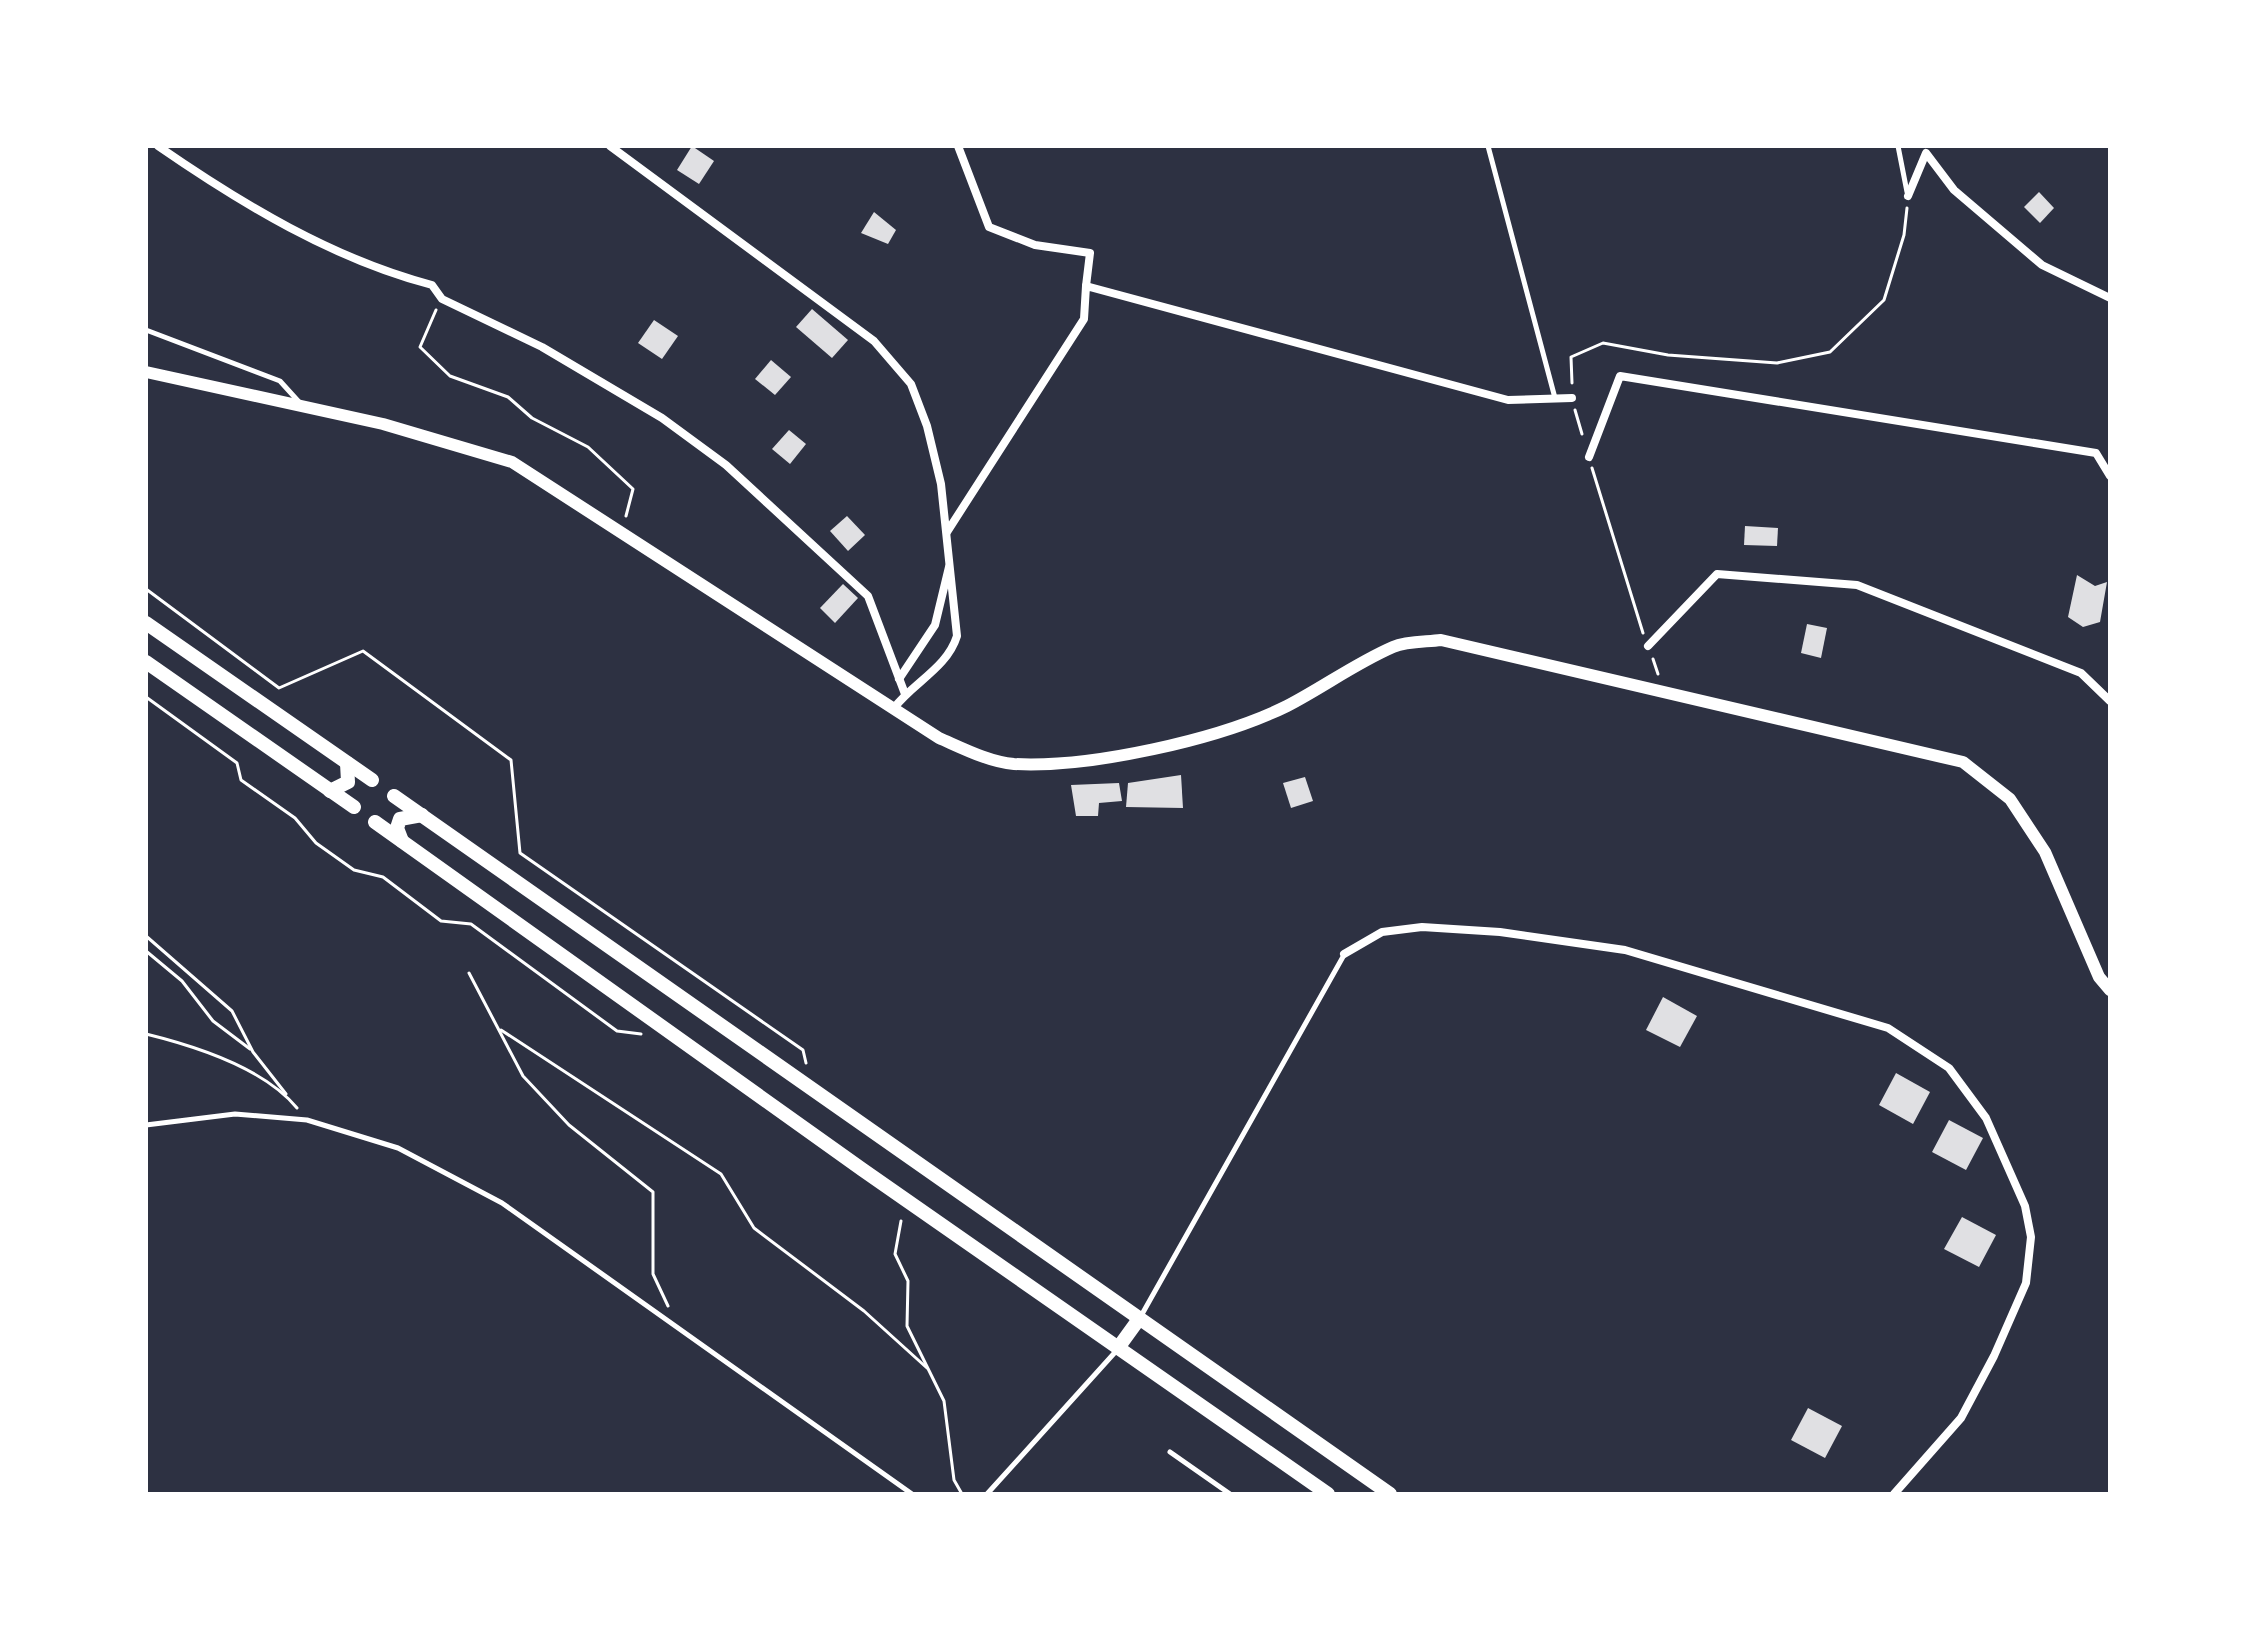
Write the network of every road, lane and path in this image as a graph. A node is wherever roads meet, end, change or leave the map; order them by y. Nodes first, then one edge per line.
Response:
1 (158, 146) edge
2 (610, 146) edge
3 (958, 146) edge
4 (1488, 146) edge
5 (1898, 146) edge
6 (1908, 196) junction
7 (1086, 286) junction
8 (2110, 298) edge
9 (442, 299) junction
10 (146, 330) edge
11 (146, 372) edge
12 (1555, 398) junction
13 (1572, 398) junction
14 (305, 408) junction
15 (1589, 457) junction
16 (2110, 476) edge
17 (622, 531) junction
18 (947, 532) junction
19 (951, 558) junction
20 (146, 589) edge
21 (146, 623) edge
22 (1648, 646) junction
23 (146, 662) edge
24 (899, 679) junction
25 (1665, 691) junction
26 (905, 694) junction
27 (146, 697) edge
28 (2110, 701) edge
29 (894, 708) junction
30 (347, 763) junction
31 (372, 780) dead end
32 (330, 791) junction
33 (394, 796) dead end
34 (354, 807) dead end
35 (422, 815) junction
36 (375, 822) dead end
37 (402, 841) junction
38 (146, 936) edge
39 (146, 951) edge
40 (1344, 954) joint
41 (469, 973) dead end
42 (2110, 990) edge
43 (501, 1030) dead end
44 (146, 1034) edge
45 (647, 1035) dead end
46 (253, 1052) junction
47 (814, 1090) junction
48 (286, 1094) junction
49 (307, 1120) junction
50 (146, 1125) edge
51 (901, 1221) dead end
52 (1139, 1319) junction
53 (678, 1327) junction
54 (1118, 1348) junction
55 (927, 1368) junction
56 (1170, 1452) dead end
57 (912, 1494) edge
58 (962, 1494) edge
59 (987, 1494) edge
60 (1230, 1494) edge
61 (1328, 1494) edge
62 (1390, 1494) edge
63 (1894, 1494) edge

1 - 9 street
2 - 18 street
3 - 7 street
4 - 12 lane
5 - 6 lane
6 - 8 street
6 - 13 path
7 - 12 street
7 - 18 street
9 - 17 path
9 - 24 street
10 - 14 lane
11 - 14 main road
12 - 13 street
13 - 15 path
14 - 17 main road
15 - 16 street
15 - 22 path
17 - 29 main road
18 - 19 street
19 - 24 street
19 - 26 street
20 - 47 path
21 - 30 main road
22 - 25 path
22 - 28 street
23 - 32 main road
24 - 26 street
25 - 29 main road
25 - 42 main road
26 - 29 street
27 - 45 path
30 - 31 main road
30 - 32 main road
32 - 34 main road
33 - 35 main road
35 - 37 main road
35 - 47 main road
36 - 37 main road
37 - 54 main road
38 - 46 path
39 - 46 path
40 - 52 lane
40 - 63 street
41 - 53 path
43 - 55 path
44 - 48 path
46 - 48 path
47 - 52 main road
48 - 49 path
49 - 50 lane
49 - 53 lane
51 - 55 path
52 - 54 main road
52 - 62 main road
53 - 57 lane
54 - 59 lane
54 - 61 main road
55 - 58 path
56 - 60 lane

